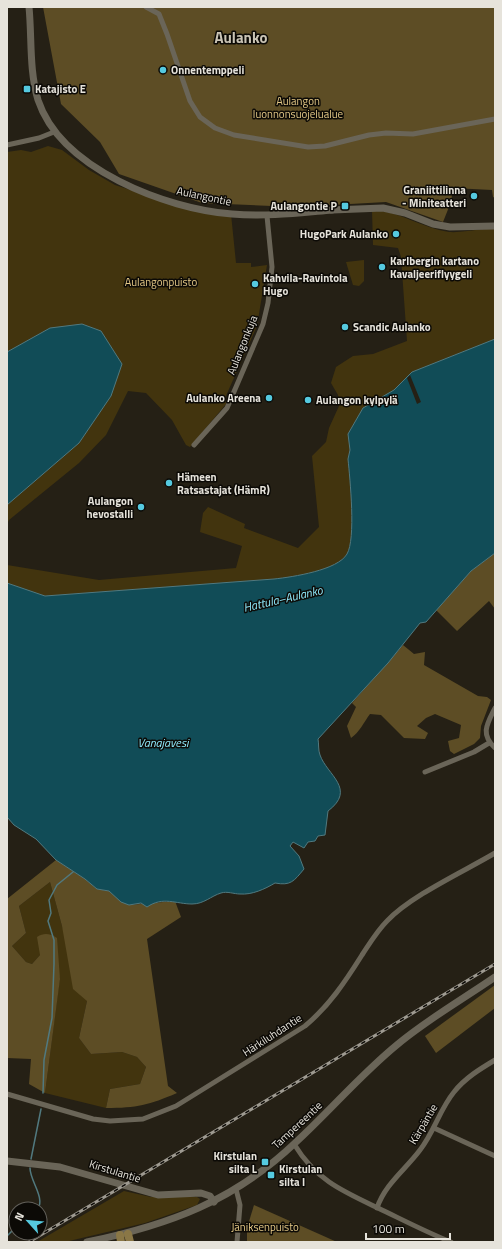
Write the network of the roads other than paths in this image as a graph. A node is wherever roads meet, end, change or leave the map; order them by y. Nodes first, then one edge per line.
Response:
1 (29, 7) edge
2 (146, 7) edge
3 (495, 119) edge
4 (54, 132) junction
5 (7, 145) edge
6 (267, 216) junction
7 (495, 226) edge
8 (194, 445) dead end
9 (495, 708) edge
10 (489, 743) junction
11 (495, 748) edge
12 (425, 772) dead end
13 (495, 853) edge
14 (495, 977) edge
15 (495, 1060) edge
16 (7, 1094) edge
17 (434, 1128) junction
18 (294, 1144) junction
19 (495, 1156) edge
20 (7, 1161) edge
21 (236, 1189) junction
22 (214, 1202) junction
23 (377, 1208) junction
24 (123, 1237) edge
25 (88, 1242) edge
26 (130, 1242) edge
27 (237, 1242) edge
28 (451, 1242) edge

1 - 4 main road, Aulangontie
2 - 3 street
4 - 5 street
4 - 6 main road, Aulangontie
6 - 7 main road, Aulangontie
6 - 8 street, Aulangonkuja
9 - 10 street
10 - 11 street
10 - 12 street
13 - 16 street, Härkiluhdantie
14 - 18 main road, Tampereentie
15 - 17 street, Kärpäntie
17 - 19 street
17 - 23 street, Kärpäntie
18 - 21 main road, Tampereentie
18 - 23 street
20 - 22 main road, Kirstulantie
21 - 22 main road, Tampereentie
21 - 27 street
22 - 24 main road, Tampereentie
23 - 28 street
24 - 25 main road, Tampereentie
24 - 26 main road

